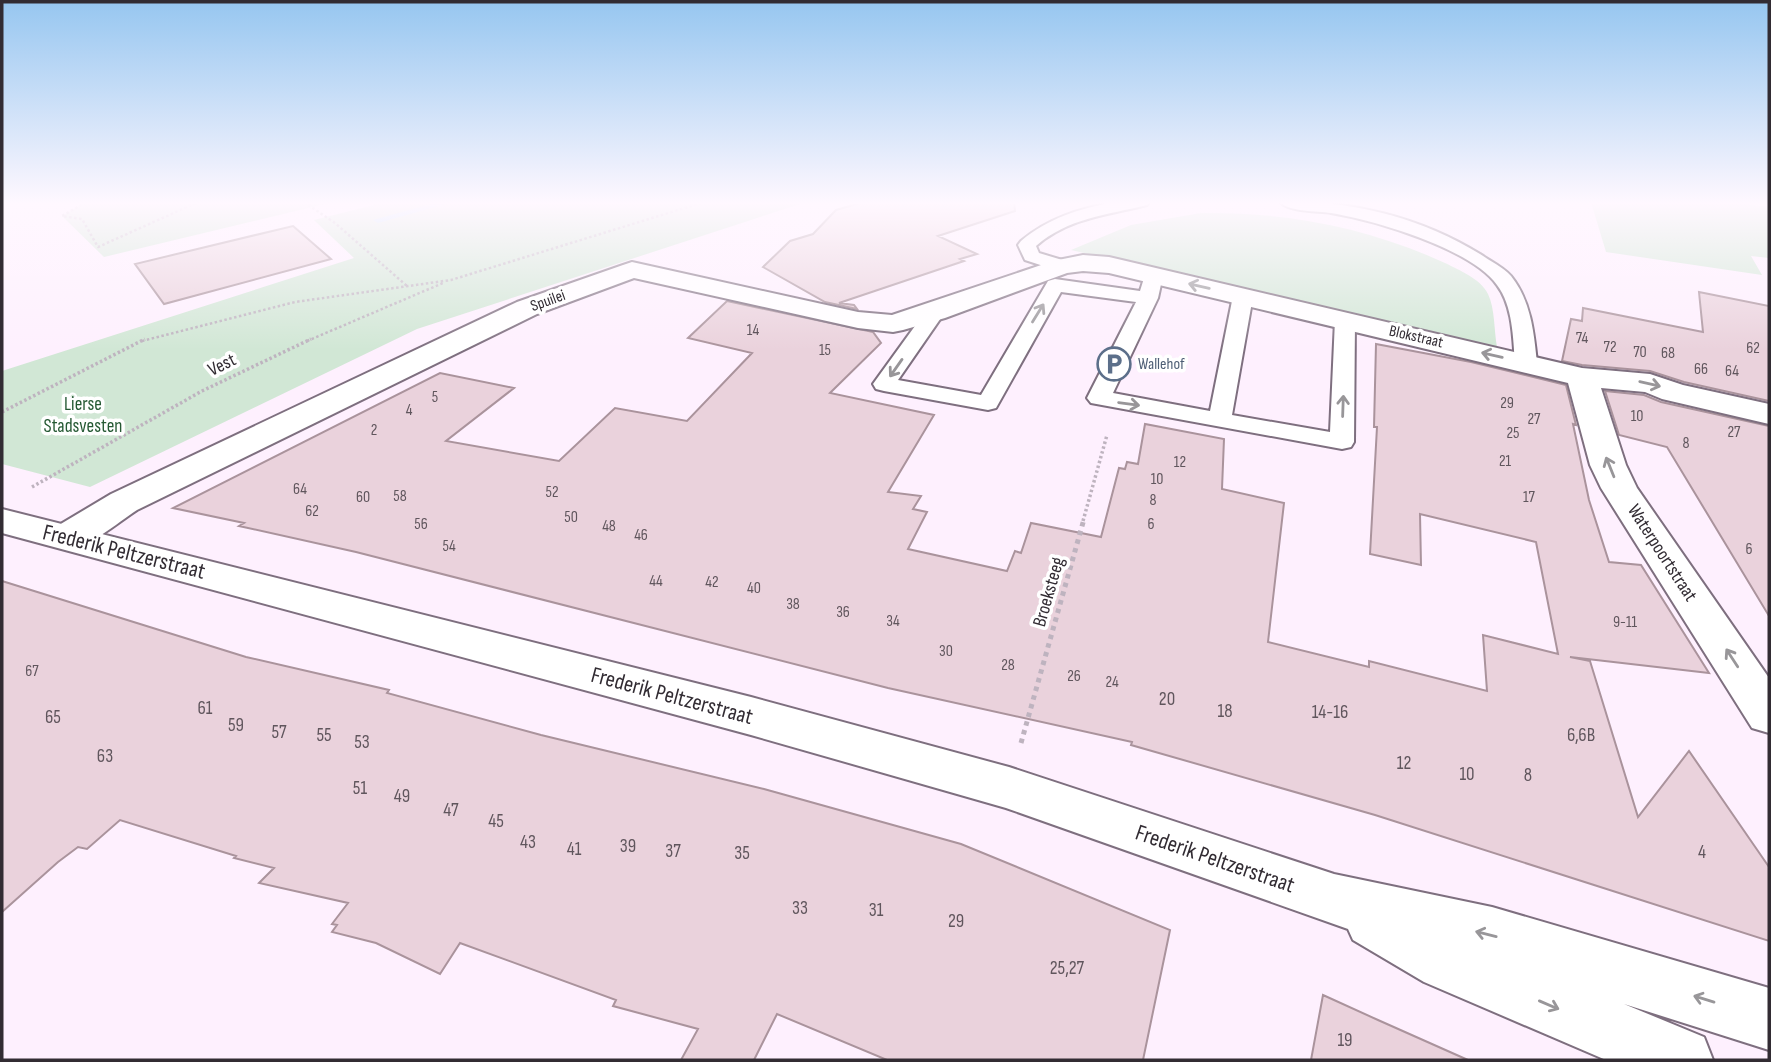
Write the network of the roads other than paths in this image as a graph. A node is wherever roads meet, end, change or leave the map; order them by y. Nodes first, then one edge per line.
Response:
1 (1029, 252) edge
2 (1461, 252) edge
3 (1062, 266) junction
4 (1151, 287) junction
5 (1242, 296) junction
6 (935, 312) junction
7 (1345, 320) junction
8 (1526, 363) junction
9 (1582, 377) junction
10 (1769, 414) edge
11 (1220, 418) junction
12 (2, 521) edge
13 (68, 537) junction
14 (1769, 715) edge
15 (1334, 900) junction
16 (1769, 1019) edge
17 (1681, 1060) edge

1 - 3 lane
2 - 8 lane
3 - 4 street, Blokstraat
3 - 6 street, Spuilei
5 -> 4 street, Blokstraat
6 -> 4 lane
4 -> 11 lane
5 - 7 street, Blokstraat
5 - 11 lane
6 - 13 street, Spuilei
8 -> 7 street, Blokstraat
11 -> 7 lane
8 - 9 street, Blokstraat
9 -> 10 street, Blokstraat
14 -> 9 street, Waterpoortstraat
12 - 13 street, Frederik Peltzerstraat
13 - 15 street, Frederik Peltzerstraat
16 -> 15 street, Frederik Peltzerstraat
15 -> 17 street, Frederik Peltzerstraat

